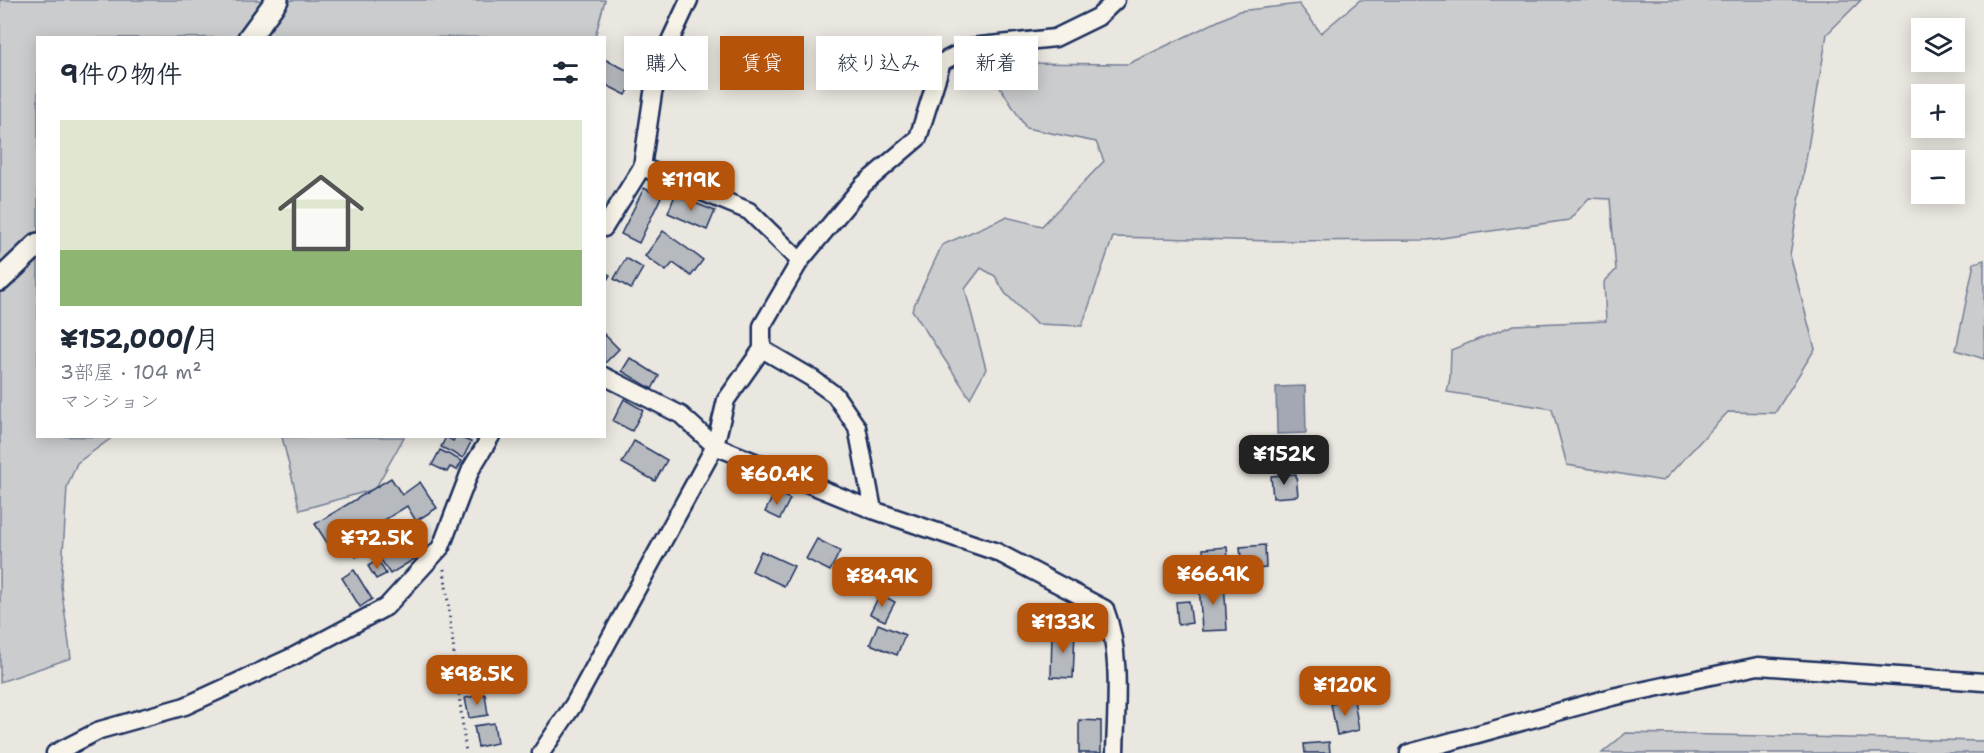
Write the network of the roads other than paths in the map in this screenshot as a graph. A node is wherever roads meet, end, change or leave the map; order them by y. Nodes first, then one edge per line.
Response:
1 (276, 0) edge
2 (689, 0) edge
3 (1116, 0) edge
4 (250, 36) edge
5 (642, 167) junction
6 (606, 225) edge
7 (36, 246) edge
8 (800, 261) junction
9 (0, 280) edge
10 (762, 349) junction
11 (606, 377) edge
12 (490, 438) edge
13 (715, 446) junction
14 (873, 510) junction
15 (1984, 682) edge
16 (55, 753) edge
17 (542, 753) edge
18 (1115, 753) edge
19 (1408, 753) edge

1 - 4 street
2 - 5 street
3 - 8 street
5 - 6 street
5 - 8 street
7 - 9 street
8 - 10 street
10 - 13 street
10 - 14 street
11 - 13 street
12 - 16 street
13 - 14 street
13 - 17 street
14 - 18 street
15 - 19 street

